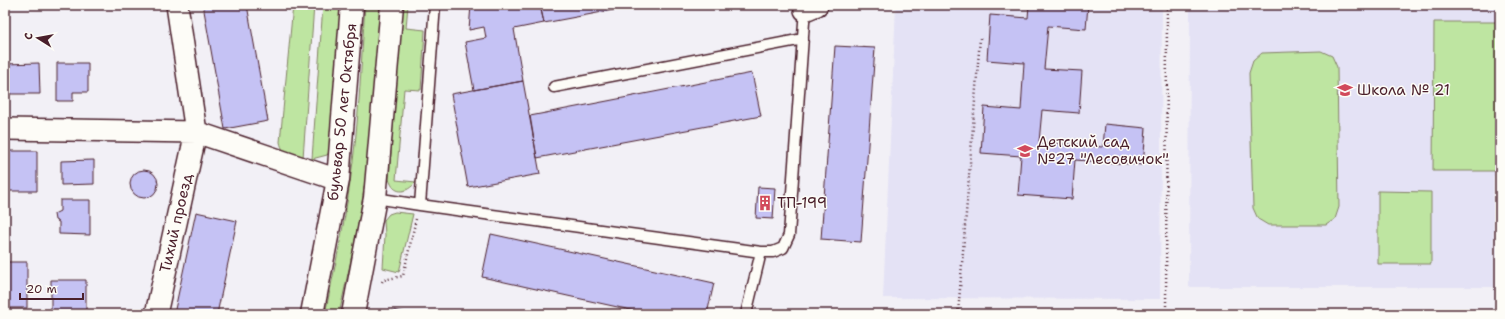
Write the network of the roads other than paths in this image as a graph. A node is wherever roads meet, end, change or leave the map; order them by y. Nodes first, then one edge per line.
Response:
1 (177, 5) edge
2 (352, 5) edge
3 (392, 5) edge
4 (435, 5) edge
5 (809, 7) edge
6 (804, 38) junction
7 (554, 87) dead end
8 (5, 129) edge
9 (196, 132) junction
10 (338, 180) junction
11 (375, 198) junction
12 (420, 205) junction
13 (760, 252) junction
14 (156, 314) edge
15 (312, 314) edge
16 (353, 314) edge
17 (746, 314) edge

1 - 9 street
2 - 10 main road, бульвар 50 лет Октября
3 - 11 main road
4 - 12 lane
5 - 6 lane
6 - 7 lane
6 - 13 lane
8 - 9 street
9 - 10 street
9 - 14 street, Тихий проезд
10 - 15 main road, бульвар 50 лет Октября
11 - 12 lane
11 - 16 main road
12 - 13 lane
13 - 17 lane

